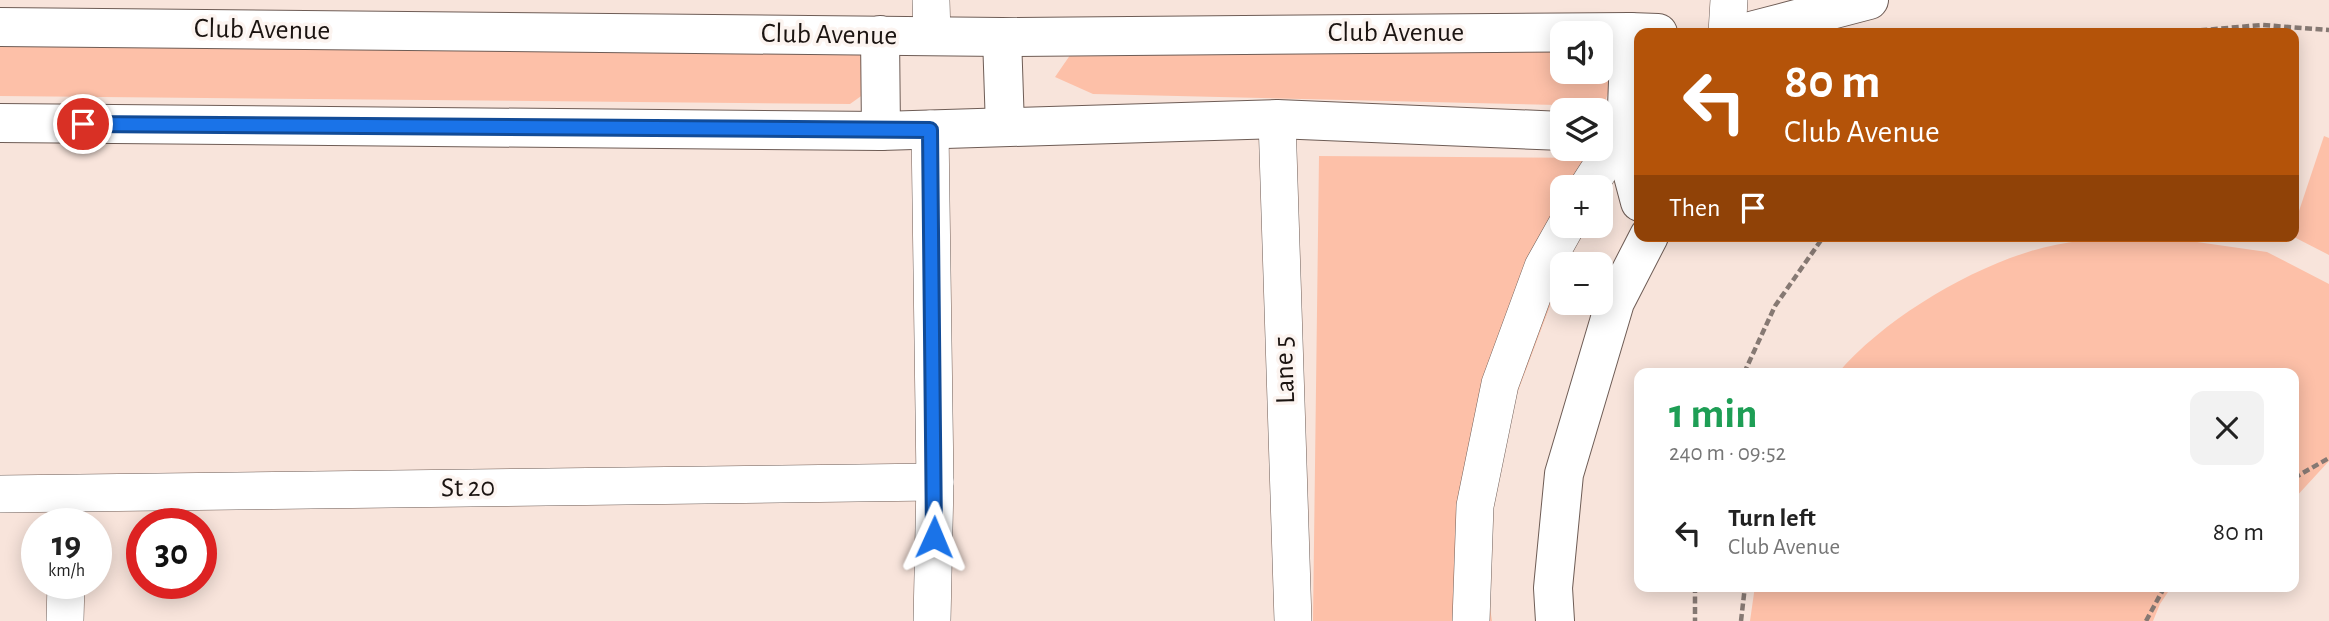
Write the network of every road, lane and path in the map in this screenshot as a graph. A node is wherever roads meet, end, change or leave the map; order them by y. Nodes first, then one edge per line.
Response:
1 (1729, 0) edge
2 (1868, 0) edge
3 (1888, 0) edge
4 (931, 18) edge
5 (0, 27) edge
6 (1727, 28) edge
7 (1762, 28) edge
8 (1848, 28) edge
9 (2227, 28) edge
10 (2329, 30) edge
11 (1634, 32) edge
12 (880, 36) junction
13 (1002, 37) junction
14 (1634, 76) edge
15 (1278, 119) junction
16 (0, 123) edge
17 (1005, 127) junction
18 (930, 130) junction
19 (1550, 130) edge
20 (881, 131) junction
21 (1613, 131) edge
22 (1613, 135) edge
23 (1634, 187) edge
24 (1559, 238) edge
25 (1645, 242) edge
26 (1820, 242) edge
27 (1746, 368) edge
28 (2329, 458) edge
29 (2299, 475) edge
30 (935, 482) junction
31 (0, 494) edge
32 (68, 508) edge
33 (1695, 592) edge
34 (1744, 592) edge
35 (2162, 592) edge
36 (66, 599) edge
37 (65, 621) edge
38 (932, 621) edge
39 (1293, 621) edge
40 (1471, 621) edge
41 (1555, 621) edge
42 (1695, 621) edge
43 (1741, 621) edge
44 (2146, 621) edge

1 - 6 street
2 - 7 street
3 - 8 street
4 - 12 street, Club Avenue
4 - 13 street, Club Avenue
5 - 12 street, Club Avenue
9 - 10 path
11 - 13 street, Club Avenue
12 - 20 street
13 - 17 street
14 - 21 street
15 - 17 street
15 - 19 street
15 - 39 street, Lane 5
16 - 20 street
17 - 18 street
18 - 20 street
18 - 30 street
22 - 23 street
24 - 40 street
25 - 41 street
26 - 27 path
28 - 29 path
30 - 32 street, St 20
30 - 38 street
31 - 32 street, St 20
33 - 42 path
34 - 43 path
35 - 44 path
36 - 37 street

